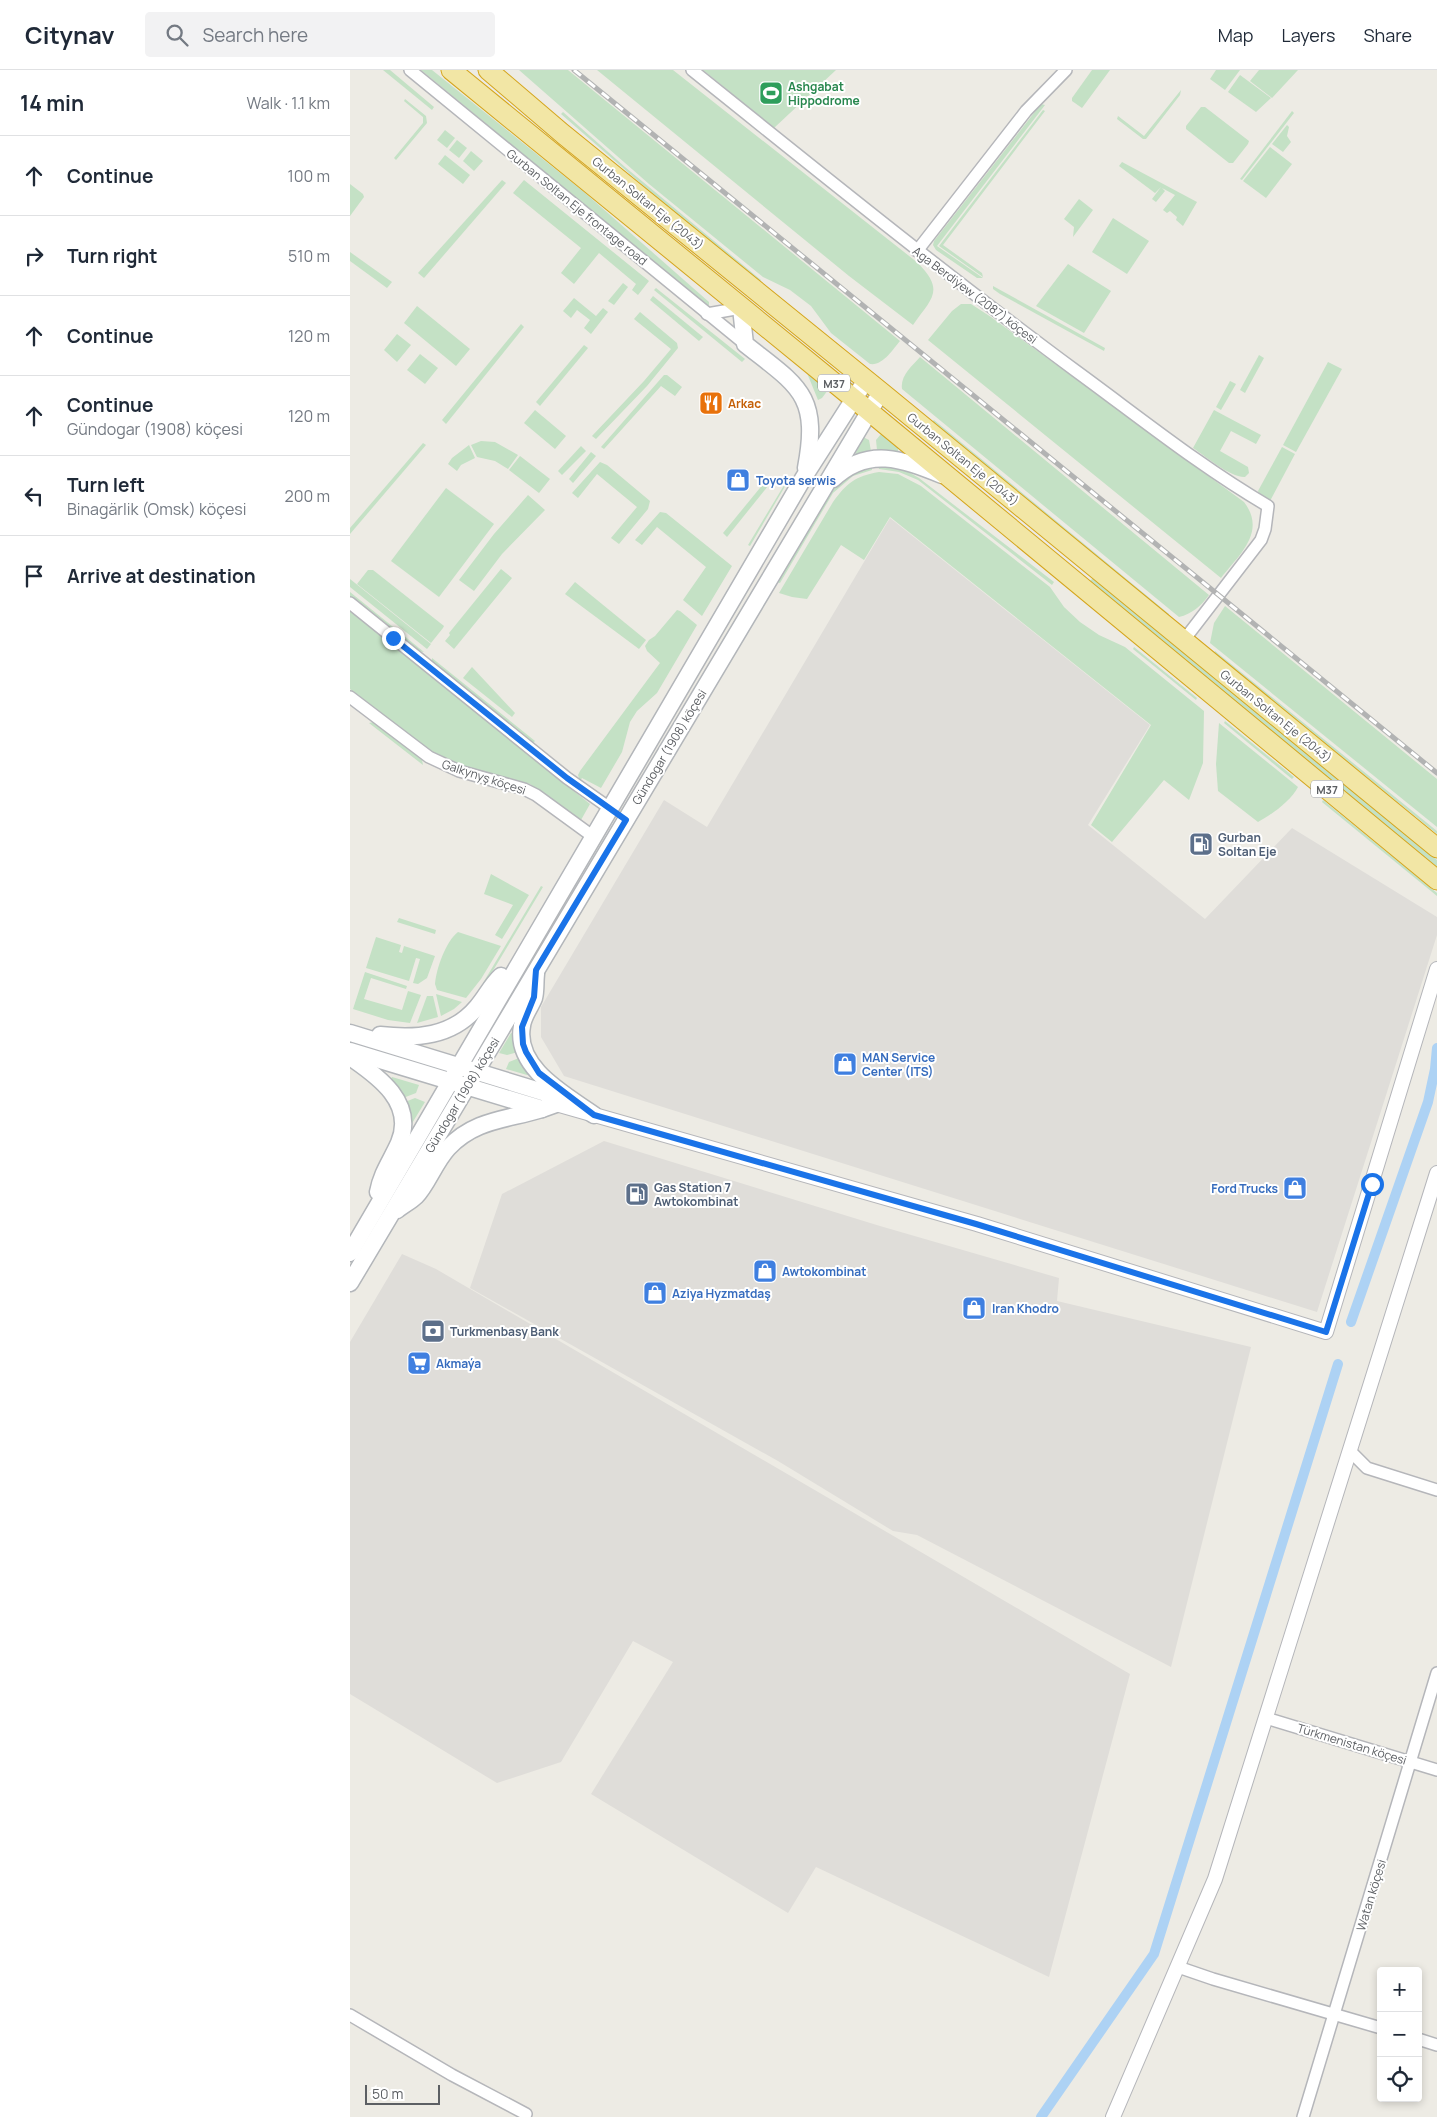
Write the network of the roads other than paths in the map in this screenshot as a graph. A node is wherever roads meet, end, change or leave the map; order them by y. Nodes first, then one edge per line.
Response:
1 (410, 70) edge
2 (451, 70) edge
3 (488, 70) edge
4 (505, 70) edge
5 (692, 70) edge
6 (1066, 70) edge
7 (541, 114) junction
8 (917, 251) junction
9 (741, 308) junction
10 (707, 314) junction
11 (746, 344) junction
12 (866, 380) junction
13 (881, 392) junction
14 (853, 398) junction
15 (869, 412) junction
16 (804, 477) junction
17 (952, 480) junction
18 (824, 487) junction
19 (350, 603) edge
20 (1184, 640) junction
21 (350, 697) edge
22 (612, 809) junction
23 (626, 820) junction
24 (595, 838) junction
25 (1437, 848) edge
26 (1437, 880) edge
27 (520, 960) junction
28 (1437, 969) edge
29 (536, 970) junction
30 (350, 1033) edge
31 (350, 1051) edge
32 (350, 1057) edge
33 (458, 1066) junction
34 (476, 1072) junction
35 (449, 1081) junction
36 (467, 1086) junction
37 (549, 1106) junction
38 (594, 1115) junction
39 (1437, 1173) edge
40 (376, 1208) junction
41 (392, 1214) junction
42 (350, 1253) edge
43 (350, 1283) edge
44 (1350, 1451) junction
45 (1437, 1490) edge
46 (1437, 1674) edge
47 (1266, 1718) junction
48 (1411, 1762) junction
49 (1437, 1770) edge
50 (1178, 1967) junction
51 (350, 2015) edge
52 (1334, 2015) junction
53 (1377, 2027) edge
54 (1422, 2040) edge
55 (1437, 2045) edge
56 (526, 2114) dead end
57 (1113, 2117) edge
58 (1303, 2117) edge

1 - 10 street, Gurban Soltan Eje frontage road
2 - 9 highway, Gurban Soltan Eje (2043) / M37
3 - 7 highway, Gurban Soltan Eje (2043) / M37
4 - 7 highway
5 - 8 street, Aga Berdiýew (2087) köçesi
6 - 8 street
7 - 12 highway, Gurban Soltan Eje (2043) / M37
8 - 20 street, Aga Berdiýew (2087) köçesi
9 - 10 street
9 - 11 main road
9 - 14 highway, Gurban Soltan Eje (2043) / M37
10 - 11 street, Gurban Soltan Eje frontage road
11 - 16 main road
12 - 13 highway, Gurban Soltan Eje (2043) / M37
12 - 14 main road, Gündogar (1908) köçesi
13 - 15 main road, Gündogar (1908) köçesi
13 - 20 highway, Gurban Soltan Eje (2043) / M37
14 - 15 highway, Gurban Soltan Eje (2043) / M37
14 - 16 main road, Gündogar (1908) köçesi
15 - 17 highway, Gurban Soltan Eje (2043) / M37
15 - 18 main road, Gündogar (1908) köçesi
16 - 22 main road, Gündogar (1908) köçesi
17 - 18 main road
17 - 26 highway, Gurban Soltan Eje (2043) / M37
18 - 23 main road, Gündogar (1908) köçesi
19 - 22 street
20 - 25 highway, Gurban Soltan Eje (2043) / M37
21 - 24 street, Galkynyş köçesi
22 - 23 main road
22 - 24 main road, Gündogar (1908) köçesi
23 - 29 main road, Gündogar (1908) köçesi
24 - 27 main road, Gündogar (1908) köçesi
27 - 30 main road
27 - 33 main road, Gündogar (1908) köçesi
28 - 38 street
29 - 34 main road, Gündogar (1908) köçesi
29 - 38 main road
30 - 33 main road
31 - 35 main road
32 - 40 main road
33 - 34 main road
33 - 35 main road, Gündogar (1908) köçesi
34 - 36 main road, Gündogar (1908) köçesi
34 - 37 main road
35 - 36 main road
35 - 40 main road, Gündogar (1908) köçesi
36 - 37 main road
36 - 41 main road, Gündogar (1908) köçesi
37 - 38 street
37 - 41 main road
39 - 44 street
40 - 42 main road, Gündogar (1908) köçesi
41 - 43 main road, Gündogar (1908) köçesi
44 - 45 street
44 - 47 street
46 - 48 street, Watan köçesi
47 - 48 street, Türkmenistan köçesi
47 - 50 street
48 - 49 street, Türkmenistan köçesi
48 - 52 street, Watan köçesi
50 - 52 street
50 - 57 street
51 - 56 street
52 - 53 street
52 - 58 street, Watan köçesi
54 - 55 street

